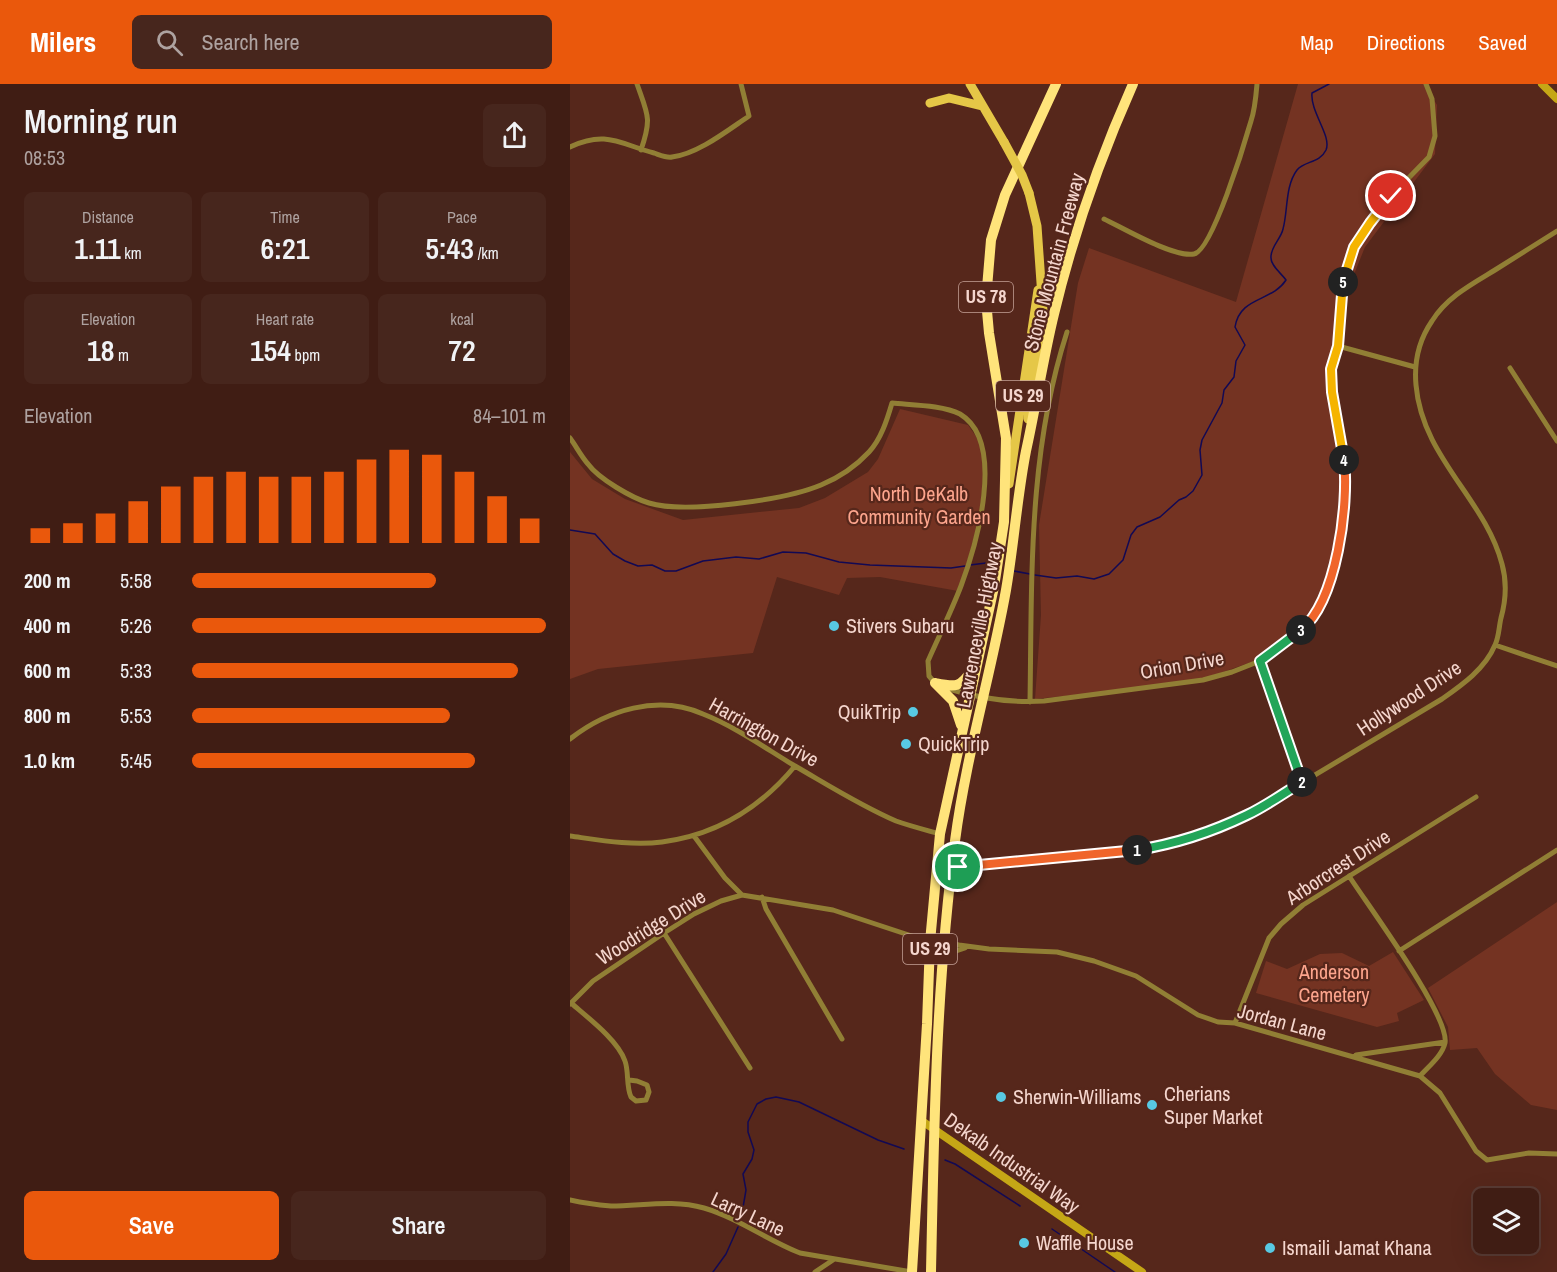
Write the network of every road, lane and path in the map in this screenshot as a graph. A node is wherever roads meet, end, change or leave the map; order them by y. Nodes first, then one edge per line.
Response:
1 (637, 84) edge
2 (741, 84) edge
3 (970, 84) edge
4 (1056, 84) edge
5 (1132, 84) edge
6 (1257, 84) edge
7 (1426, 84) edge
8 (1542, 84) edge
9 (1557, 99) edge
10 (930, 103) dead end
11 (982, 106) junction
12 (570, 147) edge
13 (641, 150) junction
14 (1104, 219) dead end
15 (1557, 231) edge
16 (1041, 270) junction
17 (1067, 332) dead end
18 (1338, 346) junction
19 (1415, 367) junction
20 (1510, 368) dead end
21 (570, 438) edge
22 (1557, 441) edge
23 (1026, 454) junction
24 (1004, 522) junction
25 (1495, 645) junction
26 (1260, 661) junction
27 (976, 663) junction
28 (1557, 666) edge
29 (935, 683) junction
30 (969, 695) junction
31 (984, 698) junction
32 (1030, 702) junction
33 (962, 728) junction
34 (570, 739) edge
35 (795, 766) junction
36 (1303, 782) junction
37 (1476, 797) dead end
38 (940, 834) junction
39 (570, 836) edge
40 (694, 836) junction
41 (1557, 850) edge
42 (952, 867) junction
43 (1349, 876) junction
44 (742, 895) junction
45 (762, 897) junction
46 (944, 926) junction
47 (664, 933) junction
48 (930, 942) junction
49 (970, 947) junction
50 (1399, 951) junction
51 (943, 971) junction
52 (570, 1003) edge
53 (1235, 1023) junction
54 (842, 1039) dead end
55 (1445, 1042) junction
56 (1352, 1056) junction
57 (750, 1068) dead end
58 (1420, 1076) junction
59 (629, 1080) junction
60 (922, 1121) junction
61 (935, 1129) junction
62 (1557, 1154) edge
63 (570, 1200) edge
64 (834, 1260) junction
65 (932, 1268) edge
66 (815, 1272) edge
67 (912, 1272) edge
68 (1142, 1272) edge

1 - 13 street
2 - 13 street
3 - 11 main road, Lawrenceville Highway / US 29
4 - 24 highway, Stone Mountain Freeway / US 78
5 - 23 highway, Stone Mountain Freeway
6 - 14 street
7 - 18 street, Orion Drive
8 - 9 main road
10 - 11 main road
11 - 16 main road, Lawrenceville Highway / US 29, bridge
12 - 13 street
15 - 19 street, Hollywood Drive
16 - 23 main road, Lawrenceville Highway / US 29
16 - 24 main road, Lawrenceville Highway / US 29
17 - 32 street
18 - 19 street
18 - 26 street, Orion Drive
19 - 25 street, Hollywood Drive
20 - 22 street
21 - 29 street
23 - 31 highway, Lawrenceville Highway / US 29
24 - 27 highway, Lawrenceville Highway / US 29
25 - 28 street
25 - 36 street, Hollywood Drive
26 - 32 street, Orion Drive
26 - 36 street
27 - 29 highway
27 - 30 highway, Lawrenceville Highway / US 29
29 - 30 street, Orion Drive
29 - 33 highway
30 - 31 street, Orion Drive
30 - 33 highway, Lawrenceville Highway / US 29
31 - 32 street, Orion Drive
31 - 42 highway, Lawrenceville Highway / US 29
33 - 38 highway, Lawrenceville Highway / US 29
34 - 35 street, Harrington Drive
35 - 38 street, Harrington Drive
35 - 40 street
36 - 42 street, Hollywood Drive
37 - 43 street, Arborcrest Drive
38 - 48 highway, Lawrenceville Highway / US 29
39 - 40 street
40 - 44 street
41 - 50 street
42 - 46 highway, Lawrenceville Highway / US 29
43 - 50 street
43 - 53 street, Arborcrest Drive
44 - 45 street, Woodridge Drive
44 - 47 street, Woodridge Drive
45 - 48 street, Woodridge Drive
45 - 54 street
46 - 49 street, Jordan Lane
46 - 51 highway, Lawrenceville Highway / US 29
47 - 52 street, Woodridge Drive
47 - 57 street
48 - 60 highway, Lawrenceville Highway / US 29
49 - 51 street
49 - 53 street, Jordan Lane
50 - 55 street
51 - 61 highway, Lawrenceville Highway / US 29
52 - 59 street
53 - 56 street, Jordan Lane
55 - 56 street
55 - 58 street
56 - 58 street, Jordan Lane
58 - 62 street, Jordan Lane
59 - 59 street
60 - 61 main road, Dekalb Industrial Way
60 - 67 highway, US 29
61 - 65 highway, US 29
61 - 68 main road, Dekalb Industrial Way
63 - 64 street, Larry Lane
64 - 66 street
64 - 67 street, Larry Lane

